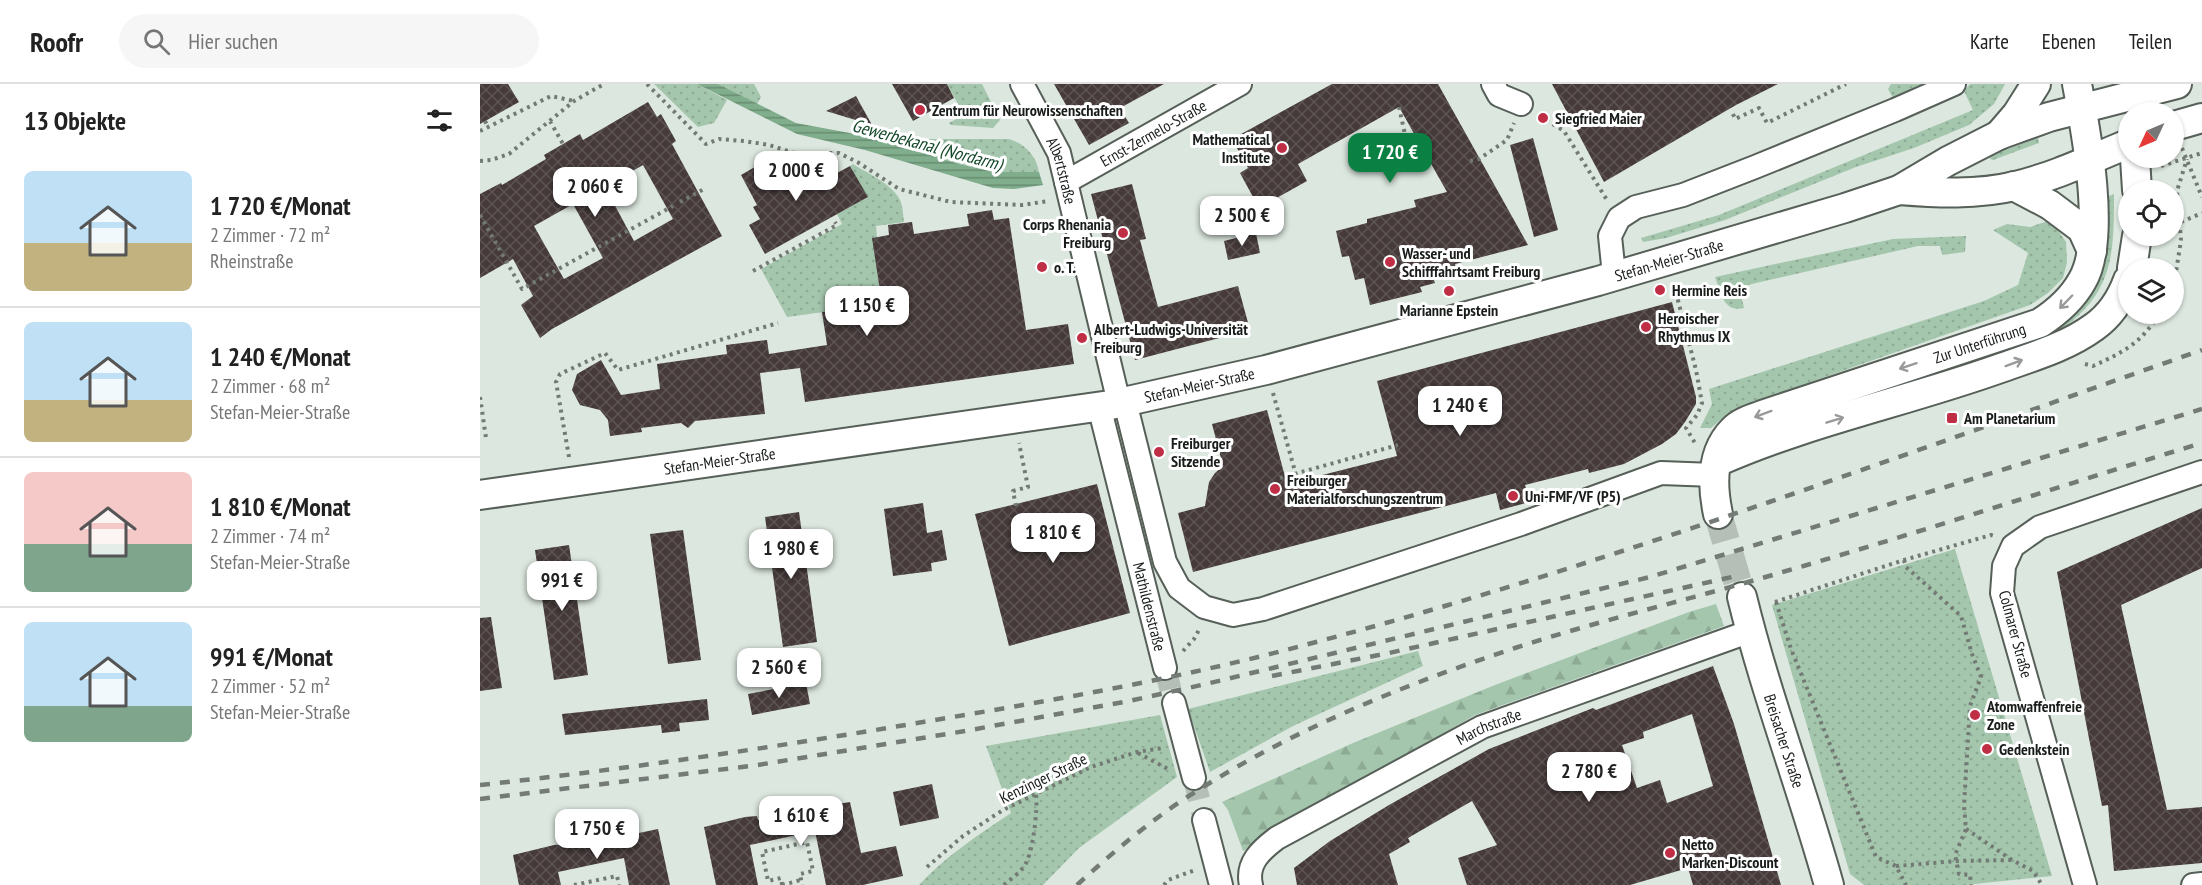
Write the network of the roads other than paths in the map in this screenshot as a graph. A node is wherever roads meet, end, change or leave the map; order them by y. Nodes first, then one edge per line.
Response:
1 (1022, 84) edge
2 (1240, 84) edge
3 (1493, 84) edge
4 (1954, 84) edge
5 (2036, 84) edge
6 (2177, 84) edge
7 (2079, 97) edge
8 (2129, 98) edge
9 (1521, 104) road end
10 (2202, 118) edge
11 (2184, 123) edge
12 (2000, 135) junction
13 (2118, 148) edge
14 (2089, 160) junction
15 (2014, 186) junction
16 (1068, 189) junction
17 (1899, 190) junction
18 (2092, 251) junction
19 (1614, 276) junction
20 (2118, 303) edge
21 (1114, 404) junction
22 (1715, 469) junction
23 (2202, 472) edge
24 (480, 495) edge
25 (1718, 514) tunnel mouth
26 (1746, 613) joint
27 (1173, 660) tunnel mouth
28 (1174, 703) tunnel mouth
29 (1193, 776) tunnel mouth
30 (1204, 820) tunnel mouth
31 (1251, 876) edge
32 (2202, 884) edge
33 (1221, 885) edge
34 (1829, 885) edge
35 (2085, 885) edge
36 (2193, 885) edge

1 - 16 street, Albertstraße
2 - 16 street, Ernst-Zermelo-Straße
3 - 9 street
4 - 19 street
5 - 12 main road
6 - 8 main road, Stefan-Meier-Straße
7 - 8 main road, Stefan-Meier-Straße
7 - 12 main road, Stefan-Meier-Straße
7 - 14 main road, Zur Unterführung
10 - 11 main road
12 - 17 main road, Stefan-Meier-Straße
13 - 14 main road, Stefan-Meier-Straße
14 - 15 main road, Stefan-Meier-Straße
14 - 18 main road, Zur Unterführung
15 - 17 main road, Stefan-Meier-Straße
15 - 18 main road
16 - 21 street, Albertstraße
17 - 19 main road, Stefan-Meier-Straße
18 -> 22 main road, Zur Unterführung
19 - 21 main road, Stefan-Meier-Straße
22 -> 20 main road, Zur Unterführung
21 - 22 street
21 - 24 main road, Stefan-Meier-Straße
21 - 27 street, Mathildenstraße
22 - 25 main road, Zur Unterführung
23 - 35 street, Colmarer Straße
26 - 31 street, Marchstraße
26 - 34 main road, Breisacher Straße
28 - 29 street
30 - 33 street
32 - 36 street

